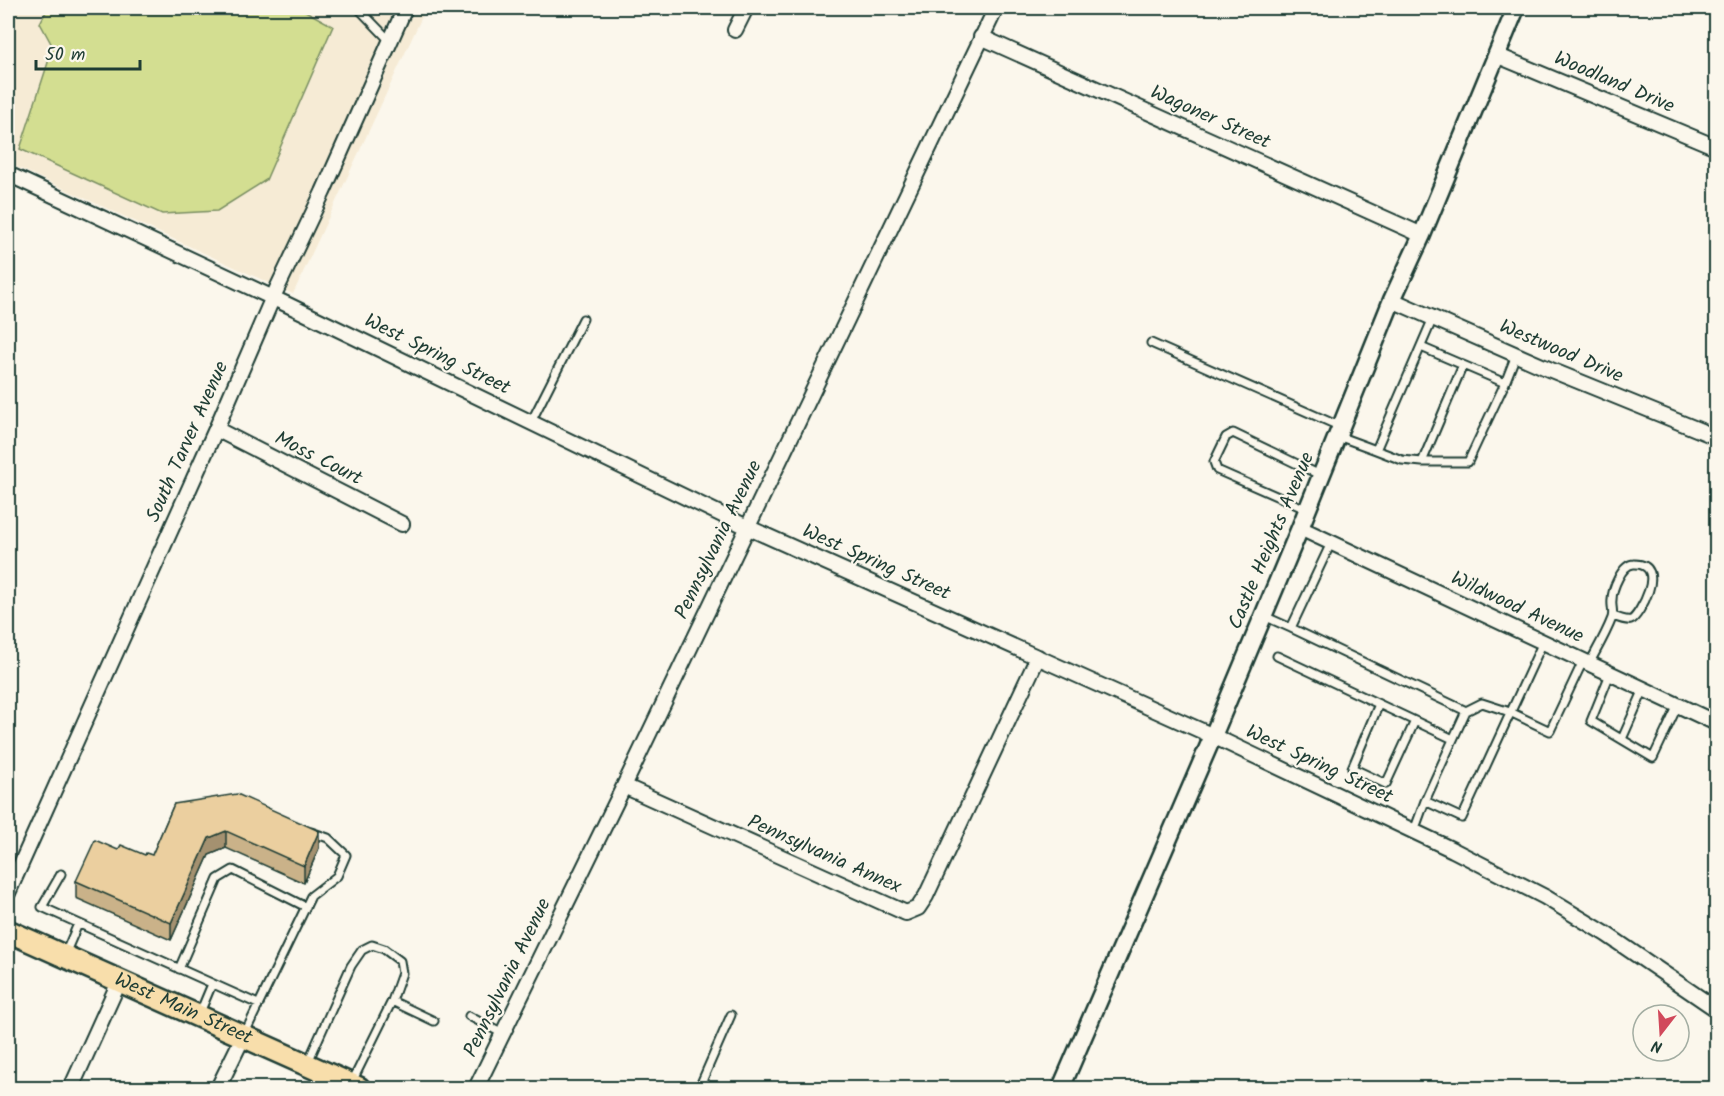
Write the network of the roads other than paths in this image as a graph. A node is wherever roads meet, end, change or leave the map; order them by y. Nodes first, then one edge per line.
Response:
1 (358, 8) edge
2 (405, 8) edge
3 (746, 8) edge
4 (996, 8) edge
5 (1516, 8) edge
6 (735, 30) dead end
7 (981, 37) junction
8 (391, 42) junction
9 (1496, 56) junction
10 (1716, 147) edge
11 (8, 174) edge
12 (1422, 235) junction
13 (273, 297) junction
14 (1392, 300) junction
15 (1433, 318) junction
16 (583, 320) dead end
17 (1151, 343) dead end
18 (1421, 347) junction
19 (1516, 355) junction
20 (1463, 365) junction
21 (1504, 383) junction
22 (531, 422) junction
23 (216, 429) junction
24 (1340, 432) junction
25 (1716, 437) edge
26 (1376, 450) junction
27 (1422, 462) junction
28 (1322, 476) junction
29 (1308, 510) junction
30 (402, 524) dead end
31 (747, 527) junction
32 (1300, 528) junction
33 (1330, 543) junction
34 (1613, 615) junction
35 (1263, 616) junction
36 (1291, 628) junction
37 (1543, 642) junction
38 (1277, 656) dead end
39 (1038, 657) junction
40 (1586, 662) junction
41 (1610, 674) junction
42 (1645, 689) junction
43 (1379, 704) junction
44 (1678, 705) junction
45 (1466, 711) junction
46 (1509, 712) junction
47 (1415, 721) junction
48 (1716, 723) edge
49 (1213, 736) junction
50 (1622, 739) junction
51 (1453, 740) junction
52 (624, 786) junction
53 (1425, 801) junction
54 (307, 830) edge
55 (1414, 831) junction
56 (61, 874) dead end
57 (8, 893) edge
58 (306, 907) junction
59 (78, 924) junction
60 (8, 932) edge
61 (64, 957) junction
62 (179, 969) junction
63 (119, 982) junction
64 (212, 984) junction
65 (392, 1001) junction
66 (258, 1004) junction
67 (1716, 1009) edge
68 (731, 1015) dead end
69 (469, 1016) dead end
70 (198, 1017) junction
71 (434, 1021) dead end
72 (503, 1034) junction
73 (243, 1037) junction
74 (317, 1076) edge
75 (356, 1087) edge
76 (71, 1089) edge
77 (218, 1089) edge
78 (476, 1089) edge
79 (699, 1089) edge
80 (1061, 1089) edge

1 - 8 lane
2 - 8 street, South Tarver Avenue
3 - 6 street
4 - 7 street, Pennsylvania Avenue
5 - 9 street, Castle Heights Avenue
7 - 12 street, Wagoner Street
7 - 31 street, Pennsylvania Avenue
8 - 13 street, South Tarver Avenue
9 - 10 street, Woodland Drive
9 - 12 street, Castle Heights Avenue
11 - 13 street, West Spring Street
12 - 14 street, Castle Heights Avenue
13 - 22 street, West Spring Street
13 - 23 street, South Tarver Avenue
14 - 15 street, Westwood Drive
14 - 24 street, Castle Heights Avenue
15 - 18 lane
15 - 19 street, Westwood Drive
16 - 22 lane
17 - 24 lane
18 - 20 lane
18 - 26 lane
19 - 21 lane
19 - 25 street, Westwood Drive
20 - 21 lane
20 - 27 lane
21 - 27 lane
22 - 31 street, West Spring Street
23 - 30 street, Moss Court
23 - 57 street, South Tarver Avenue
24 - 26 lane
24 - 28 street, Castle Heights Avenue
26 - 27 lane
28 - 29 street, Castle Heights Avenue
28 - 29 lane
29 - 32 street, Castle Heights Avenue
31 - 39 street, West Spring Street
31 - 52 street, Pennsylvania Avenue
32 - 33 street, Wildwood Avenue
32 - 35 street, Castle Heights Avenue
33 - 36 lane
33 - 37 street, Wildwood Avenue
34 - 34 lane
34 - 40 lane
35 - 36 lane
35 - 49 street, Castle Heights Avenue
36 - 45 lane
37 - 40 street, Wildwood Avenue
37 - 46 lane
38 - 43 lane
39 - 49 street, West Spring Street
39 - 52 street, Pennsylvania Annex
40 - 41 street, Wildwood Avenue
40 - 46 lane
41 - 42 street, Wildwood Avenue
41 - 50 lane
42 - 44 street, Wildwood Avenue
42 - 50 lane
43 - 47 lane
43 - 47 lane
44 - 48 street, Wildwood Avenue
44 - 50 lane
45 - 46 lane
45 - 51 lane
46 - 53 lane
47 - 51 lane
49 - 55 street, West Spring Street
49 - 80 street, Castle Heights Avenue
51 - 53 lane
52 - 72 street, Pennsylvania Avenue
53 - 55 lane
54 - 58 lane
55 - 67 street, West Spring Street
56 - 59 lane
58 - 62 lane
58 - 66 lane
59 - 61 lane
59 - 62 lane
60 - 61 main road, West Main Street
61 - 63 main road, West Main Street
62 - 64 lane
63 - 70 main road, West Main Street
63 - 76 street
64 - 66 lane
64 - 70 lane
65 - 71 lane
65 - 74 lane
65 - 75 lane
66 - 73 lane
68 - 79 lane
69 - 72 lane
70 - 73 main road, West Main Street
72 - 78 street, Pennsylvania Avenue
73 - 74 main road, West Main Street
73 - 77 street
74 - 75 main road, West Main Street

